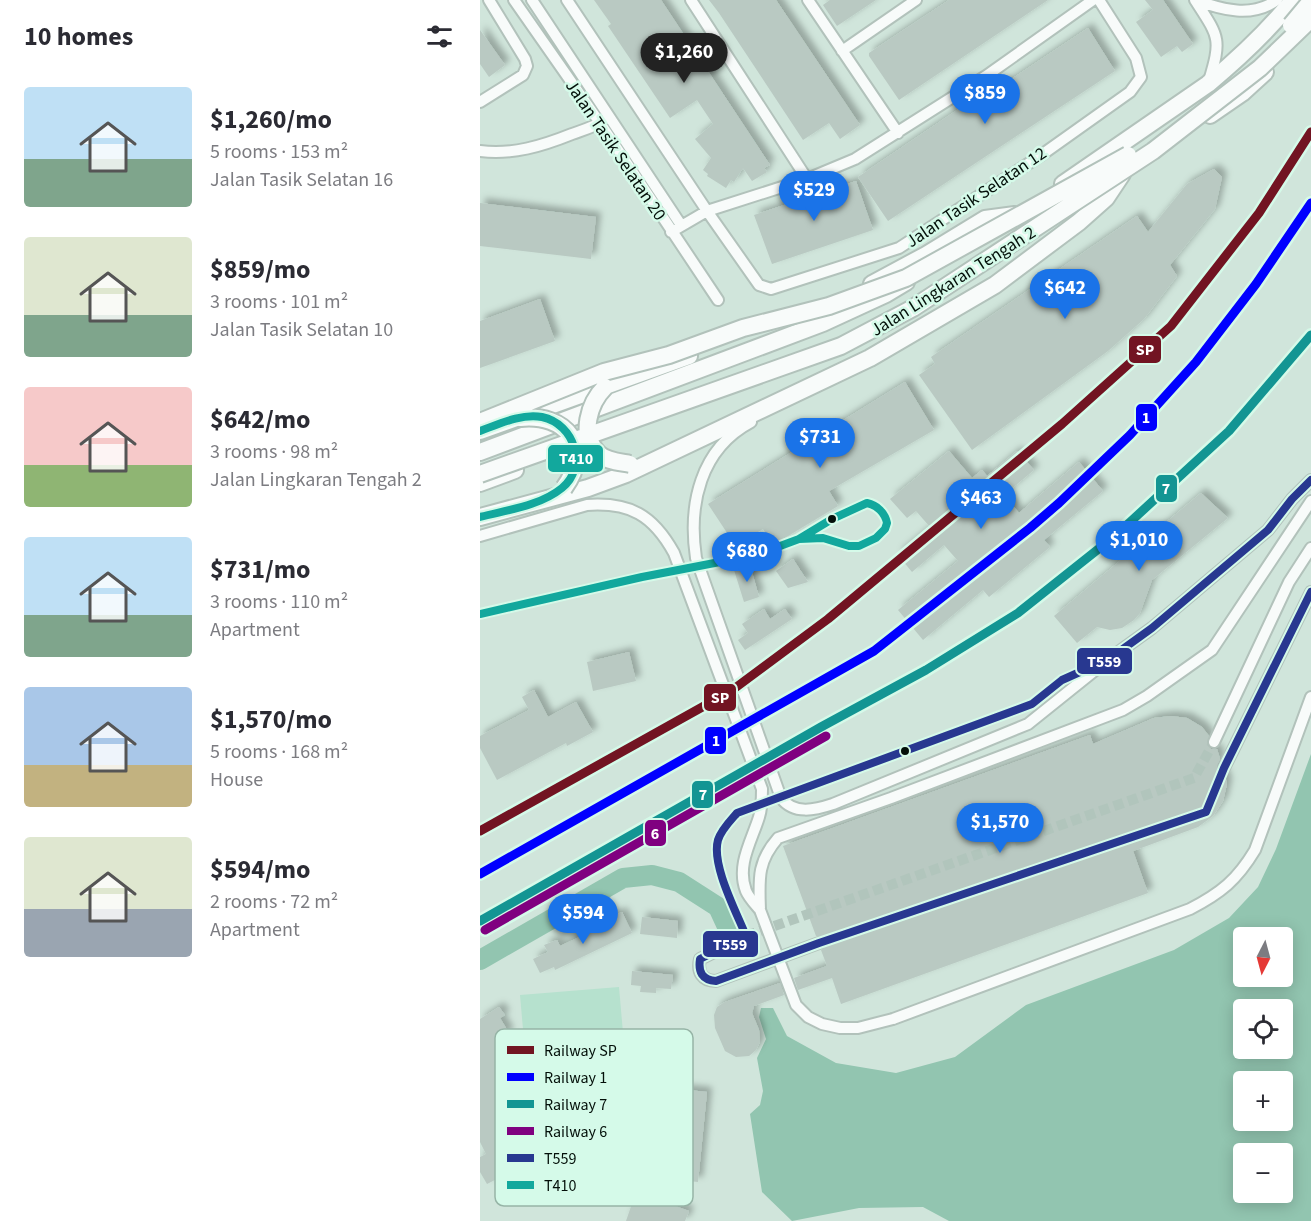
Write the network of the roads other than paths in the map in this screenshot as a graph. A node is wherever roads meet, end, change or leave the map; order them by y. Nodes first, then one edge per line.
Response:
1 (489, 0) edge
2 (514, 0) edge
3 (532, 0) edge
4 (567, 0) edge
5 (691, 0) edge
6 (808, 0) edge
7 (916, 0) edge
8 (1093, 0) edge
9 (1099, 0) edge
10 (1195, 0) edge
11 (1277, 0) edge
12 (1293, 0) edge
13 (1311, 1) edge
14 (1311, 19) edge
15 (1311, 23) edge
16 (842, 51) junction
17 (1208, 84) junction
18 (480, 102) edge
19 (610, 117) junction
20 (600, 123) junction
21 (898, 133) junction
22 (624, 138) junction
23 (614, 144) junction
24 (480, 151) edge
25 (1122, 174) junction
26 (807, 179) junction
27 (707, 211) junction
28 (1015, 215) junction
29 (676, 229) junction
30 (718, 300) dead end
31 (870, 358) junction
32 (605, 387) junction
33 (520, 418) junction
34 (480, 422) edge
35 (480, 431) edge
36 (480, 452) edge
37 (638, 464) junction
38 (480, 474) edge
39 (1311, 480) edge
40 (480, 483) edge
41 (537, 501) junction
42 (1311, 501) edge
43 (480, 517) edge
44 (480, 536) edge
45 (1311, 548) edge
46 (1311, 592) edge
47 (1311, 697) edge
48 (1214, 742) tunnel mouth
49 (1224, 768) tunnel mouth
50 (891, 798) junction
51 (833, 804) junction
52 (760, 910) junction
53 (769, 928) dead end
54 (746, 936) tunnel mouth
55 (819, 943) tunnel mouth
56 (779, 958) junction

1 - 18 street
2 - 20 street, Jalan Tasik Selatan 20
3 - 19 street, Jalan Tasik Selatan 20
4 - 27 street
5 - 26 street
6 - 16 street
7 - 16 street
8 - 21 street
9 - 27 street, Jalan Tasik Selatan 12
10 - 11 street
10 - 17 street
12 - 17 highway, Jalan Lingkaran Tengah 2
13 - 34 highway, bridge
14 - 38 highway, bridge
15 - 25 highway, Jalan Lingkaran Tengah 2
16 - 21 street
17 - 28 highway, Jalan Lingkaran Tengah 2
19 - 20 street
19 - 22 street, Jalan Tasik Selatan 20
20 - 23 street, Jalan Tasik Selatan 20
20 - 24 street
21 - 26 street
22 - 23 street
22 - 29 street, Jalan Tasik Selatan 20
23 - 29 street, Jalan Tasik Selatan 20
25 - 31 highway
25 - 40 highway, Jalan Lingkaran Tengah 2
26 - 27 street
27 - 29 street
28 - 32 highway
28 - 36 highway, Jalan Lingkaran Tengah 2
29 - 30 street, Jalan Tasik Selatan 20
31 - 37 highway
31 - 51 street
32 - 33 highway, bridge
32 - 37 highway, bridge
33 - 35 highway
33 - 41 highway, bridge
37 - 41 highway
39 - 51 street
41 - 43 highway
42 - 50 street
44 - 52 street
45 - 48 street
46 - 49 street
47 - 52 street, bridge
50 - 51 street
50 - 52 street
53 - 56 street
54 - 56 street
55 - 56 street

